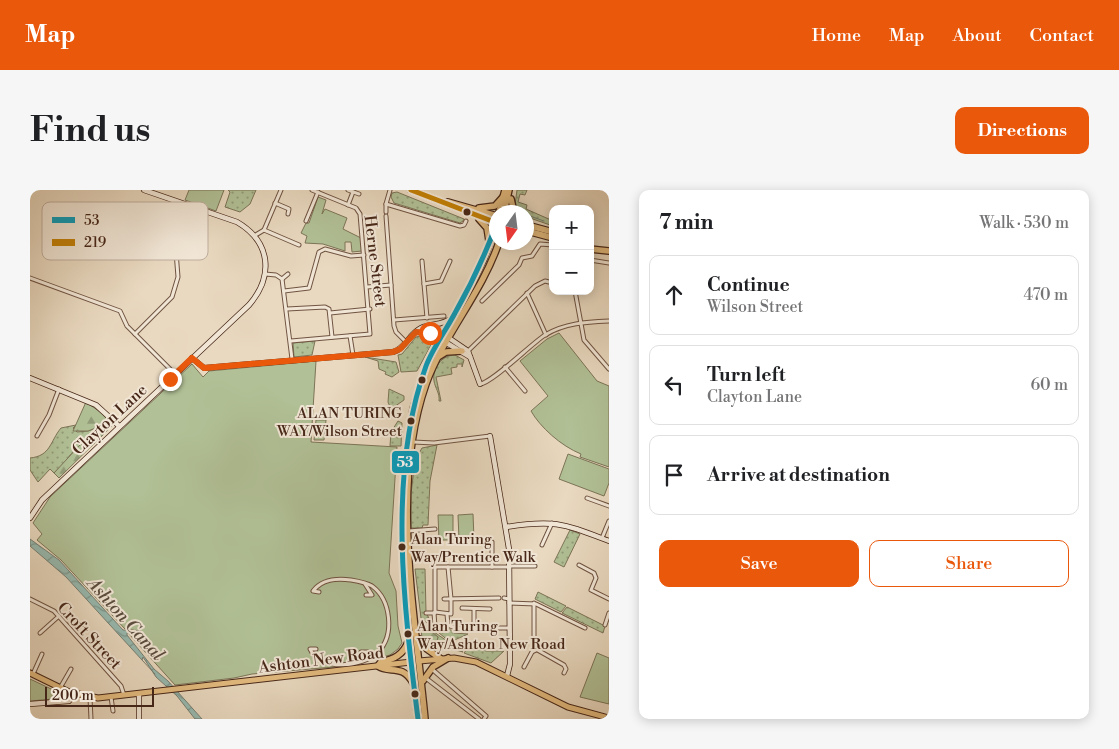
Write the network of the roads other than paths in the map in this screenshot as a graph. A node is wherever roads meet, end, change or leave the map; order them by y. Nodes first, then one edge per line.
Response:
1 (144, 190) edge
2 (281, 190) edge
3 (312, 190) edge
4 (348, 190) edge
5 (390, 190) edge
6 (411, 190) edge
7 (505, 190) edge
8 (511, 190) edge
9 (319, 192) edge
10 (353, 192) junction
11 (359, 194) dead end
12 (503, 197) junction
13 (511, 198) junction
14 (438, 201) junction
15 (180, 202) edge
16 (275, 203) junction
17 (386, 204) junction
18 (348, 205) junction
19 (501, 205) edge
20 (506, 205) edge
21 (510, 205) edge
22 (512, 205) edge
23 (470, 208) junction
24 (208, 212) edge
25 (288, 214) dead end
26 (489, 214) edge
27 (476, 216) junction
28 (489, 220) edge
29 (306, 221) dead end
30 (466, 221) dead end
31 (534, 227) edge
32 (264, 230) junction
33 (549, 231) edge
34 (534, 233) edge
35 (254, 236) junction
36 (549, 237) edge
37 (299, 245) dead end
38 (549, 245) edge
39 (489, 246) joint
40 (594, 248) edge
41 (490, 250) edge
42 (496, 250) edge
43 (609, 251) edge
44 (364, 255) junction
45 (177, 260) edge
46 (422, 261) dead end
47 (450, 261) dead end
48 (594, 261) edge
49 (609, 263) edge
50 (265, 274) junction
51 (288, 274) dead end
52 (477, 274) junction
53 (30, 278) edge
54 (282, 279) junction
55 (549, 282) edge
56 (424, 284) junction
57 (391, 285) junction
58 (367, 287) junction
59 (284, 291) junction
60 (527, 293) junction
61 (576, 295) edge
62 (482, 301) dead end
63 (287, 309) junction
64 (370, 309) junction
65 (330, 313) junction
66 (444, 316) dead end
67 (427, 318) junction
68 (452, 318) junction
69 (394, 320) junction
70 (609, 321) edge
71 (581, 322) junction
72 (421, 328) junction
73 (416, 332) junction
74 (135, 334) junction
75 (546, 335) junction
76 (350, 336) junction
77 (332, 337) junction
78 (444, 338) junction
79 (291, 341) junction
80 (406, 342) junction
81 (465, 351) junction
82 (353, 355) junction
83 (192, 358) junction
84 (437, 358) junction
85 (292, 360) junction
86 (505, 367) junction
87 (609, 369) edge
88 (176, 374) junction
89 (30, 378) edge
90 (480, 384) joint
91 (59, 389) junction
92 (525, 391) dead end
93 (119, 426) junction
94 (37, 436) dead end
95 (490, 436) joint
96 (413, 442) junction
97 (587, 498) dead end
98 (609, 506) edge
99 (30, 518) edge
100 (609, 521) edge
101 (552, 522) junction
102 (506, 527) junction
103 (435, 529) dead end
104 (407, 531) junction
105 (602, 538) junction
106 (609, 541) edge
107 (492, 542) dead end
108 (542, 545) dead end
109 (579, 565) dead end
110 (536, 566) dead end
111 (448, 567) junction
112 (492, 567) junction
113 (509, 567) junction
114 (364, 583) junction
115 (319, 592) dead end
116 (366, 595) dead end
117 (444, 598) dead end
118 (451, 598) junction
119 (499, 598) dead end
120 (609, 599) edge
121 (30, 600) edge
122 (507, 600) junction
123 (414, 603) junction
124 (534, 603) junction
125 (462, 608) dead end
126 (474, 608) junction
127 (490, 609) dead end
128 (426, 613) dead end
129 (435, 613) junction
130 (609, 613) edge
131 (449, 614) junction
132 (59, 616) junction
133 (605, 625) dead end
134 (436, 627) dead end
135 (474, 628) junction
136 (509, 628) junction
137 (585, 628) dead end
138 (40, 633) dead end
139 (410, 637) junction
140 (417, 637) junction
141 (316, 649) dead end
142 (536, 650) junction
143 (361, 652) dead end
144 (42, 654) dead end
145 (444, 658) junction
146 (360, 660) junction
147 (419, 661) junction
148 (411, 662) junction
149 (378, 666) junction
150 (524, 667) dead end
151 (71, 669) dead end
152 (433, 670) dead end
153 (564, 672) dead end
154 (31, 674) edge
155 (507, 676) junction
156 (425, 682) junction
157 (414, 687) junction
158 (60, 688) junction
159 (74, 694) junction
160 (138, 695) junction
161 (124, 696) junction
162 (111, 697) junction
163 (90, 698) junction
164 (417, 703) junction
165 (30, 704) edge
166 (113, 711) dead end
167 (482, 718) edge
168 (609, 718) edge
169 (91, 719) edge
170 (139, 719) edge
171 (418, 719) edge
172 (425, 719) edge

1 - 15 street
2 - 16 street
3 - 9 street, Herne Street
4 - 10 street
5 - 17 street
6 - 14 highway
7 - 12 highway
8 - 13 highway
8 - 20 highway
9 - 18 street, Herne Street
9 - 29 street
10 - 11 street
10 - 18 street
12 - 19 highway
12 - 23 highway
13 - 21 highway
13 - 22 highway
14 - 23 highway
14 - 27 highway
16 - 25 street
16 - 32 street
17 - 30 street
17 - 57 street
18 - 44 street, Herne Street
23 - 26 highway
24 - 35 street
27 - 28 highway
27 - 39 highway
31 - 33 highway
32 - 35 street
32 - 37 street
34 - 36 highway
35 - 50 street
38 - 62 street
39 - 52 highway
40 - 43 highway
41 - 52 highway
42 - 78 highway
44 - 58 street, Herne Street
44 - 59 street
45 - 74 street
46 - 56 street
47 - 56 street
48 - 49 street
50 - 54 street
50 - 83 street, Clayton Lane
51 - 54 street
52 - 68 highway
53 - 74 street
54 - 59 street
55 - 60 street
56 - 67 street
57 - 58 street
57 - 69 street
58 - 64 street, Herne Street
59 - 63 street
60 - 75 street
60 - 81 street
61 - 71 street
63 - 65 street
63 - 79 street
64 - 65 street
64 - 76 street, Herne Street
65 - 77 street
66 - 67 street
67 - 69 street
68 - 72 street
68 - 78 highway
69 - 80 street
70 - 71 street
71 - 75 street
71 - 87 street
72 - 73 street
72 - 78 street
73 - 78 street
73 - 80 street
74 - 88 street
75 - 86 street
76 - 77 street
76 - 82 street
77 - 79 street
78 - 81 street
78 - 84 highway
78 - 139 highway
79 - 85 street
80 - 82 street
81 - 84 highway
81 - 90 street
82 - 85 street
83 - 85 street
83 - 88 street, Clayton Lane
84 - 96 highway
86 - 90 street
86 - 92 street
88 - 93 street, Clayton Lane
89 - 91 street
91 - 93 street
91 - 94 street
93 - 99 street, Clayton Lane
95 - 96 street
95 - 102 street
96 - 104 highway
97 - 98 street
100 - 105 street
101 - 102 street
101 - 105 street
101 - 108 street
102 - 113 street
103 - 104 street
104 - 123 highway
105 - 106 street
107 - 112 street
109 - 120 street
110 - 113 street
111 - 112 street
111 - 118 street
111 - 129 street
112 - 113 street
113 - 122 street
114 - 115 street
114 - 116 street
114 - 146 street
117 - 118 street
118 - 119 street
118 - 131 street
121 - 132 street, Croft Street
122 - 124 street
122 - 136 street
123 - 140 highway
123 - 148 highway
124 - 137 street
124 - 142 street
125 - 126 street
126 - 127 street
126 - 135 street
128 - 129 street
129 - 131 street
129 - 134 street
130 - 133 street
131 - 135 street
132 - 138 street
132 - 161 street, Croft Street
135 - 136 street
136 - 155 street
139 - 148 highway
139 - 149 highway
140 - 145 highway
140 - 147 highway
141 - 146 street
142 - 150 street
142 - 153 street
143 - 146 street
144 - 154 street
145 - 147 main road, Ashton New Road
145 - 155 main road, Ashton New Road
145 - 156 highway
147 - 148 highway, Ashton New Road
147 - 156 highway
147 - 164 highway
148 - 149 main road, Ashton New Road
148 - 157 highway
149 - 157 highway
149 - 160 main road, Ashton New Road
151 - 158 street
152 - 167 street
154 - 158 main road, Ashton New Road
155 - 168 main road, Ashton New Road
156 - 167 street
156 - 172 highway
157 - 164 highway
158 - 159 main road, Ashton New Road
159 - 163 main road, Ashton New Road
159 - 165 street
160 - 161 main road, Ashton New Road
160 - 170 street
161 - 162 main road, Ashton New Road
162 - 163 main road, Ashton New Road
162 - 166 street
163 - 169 street
164 - 171 highway

